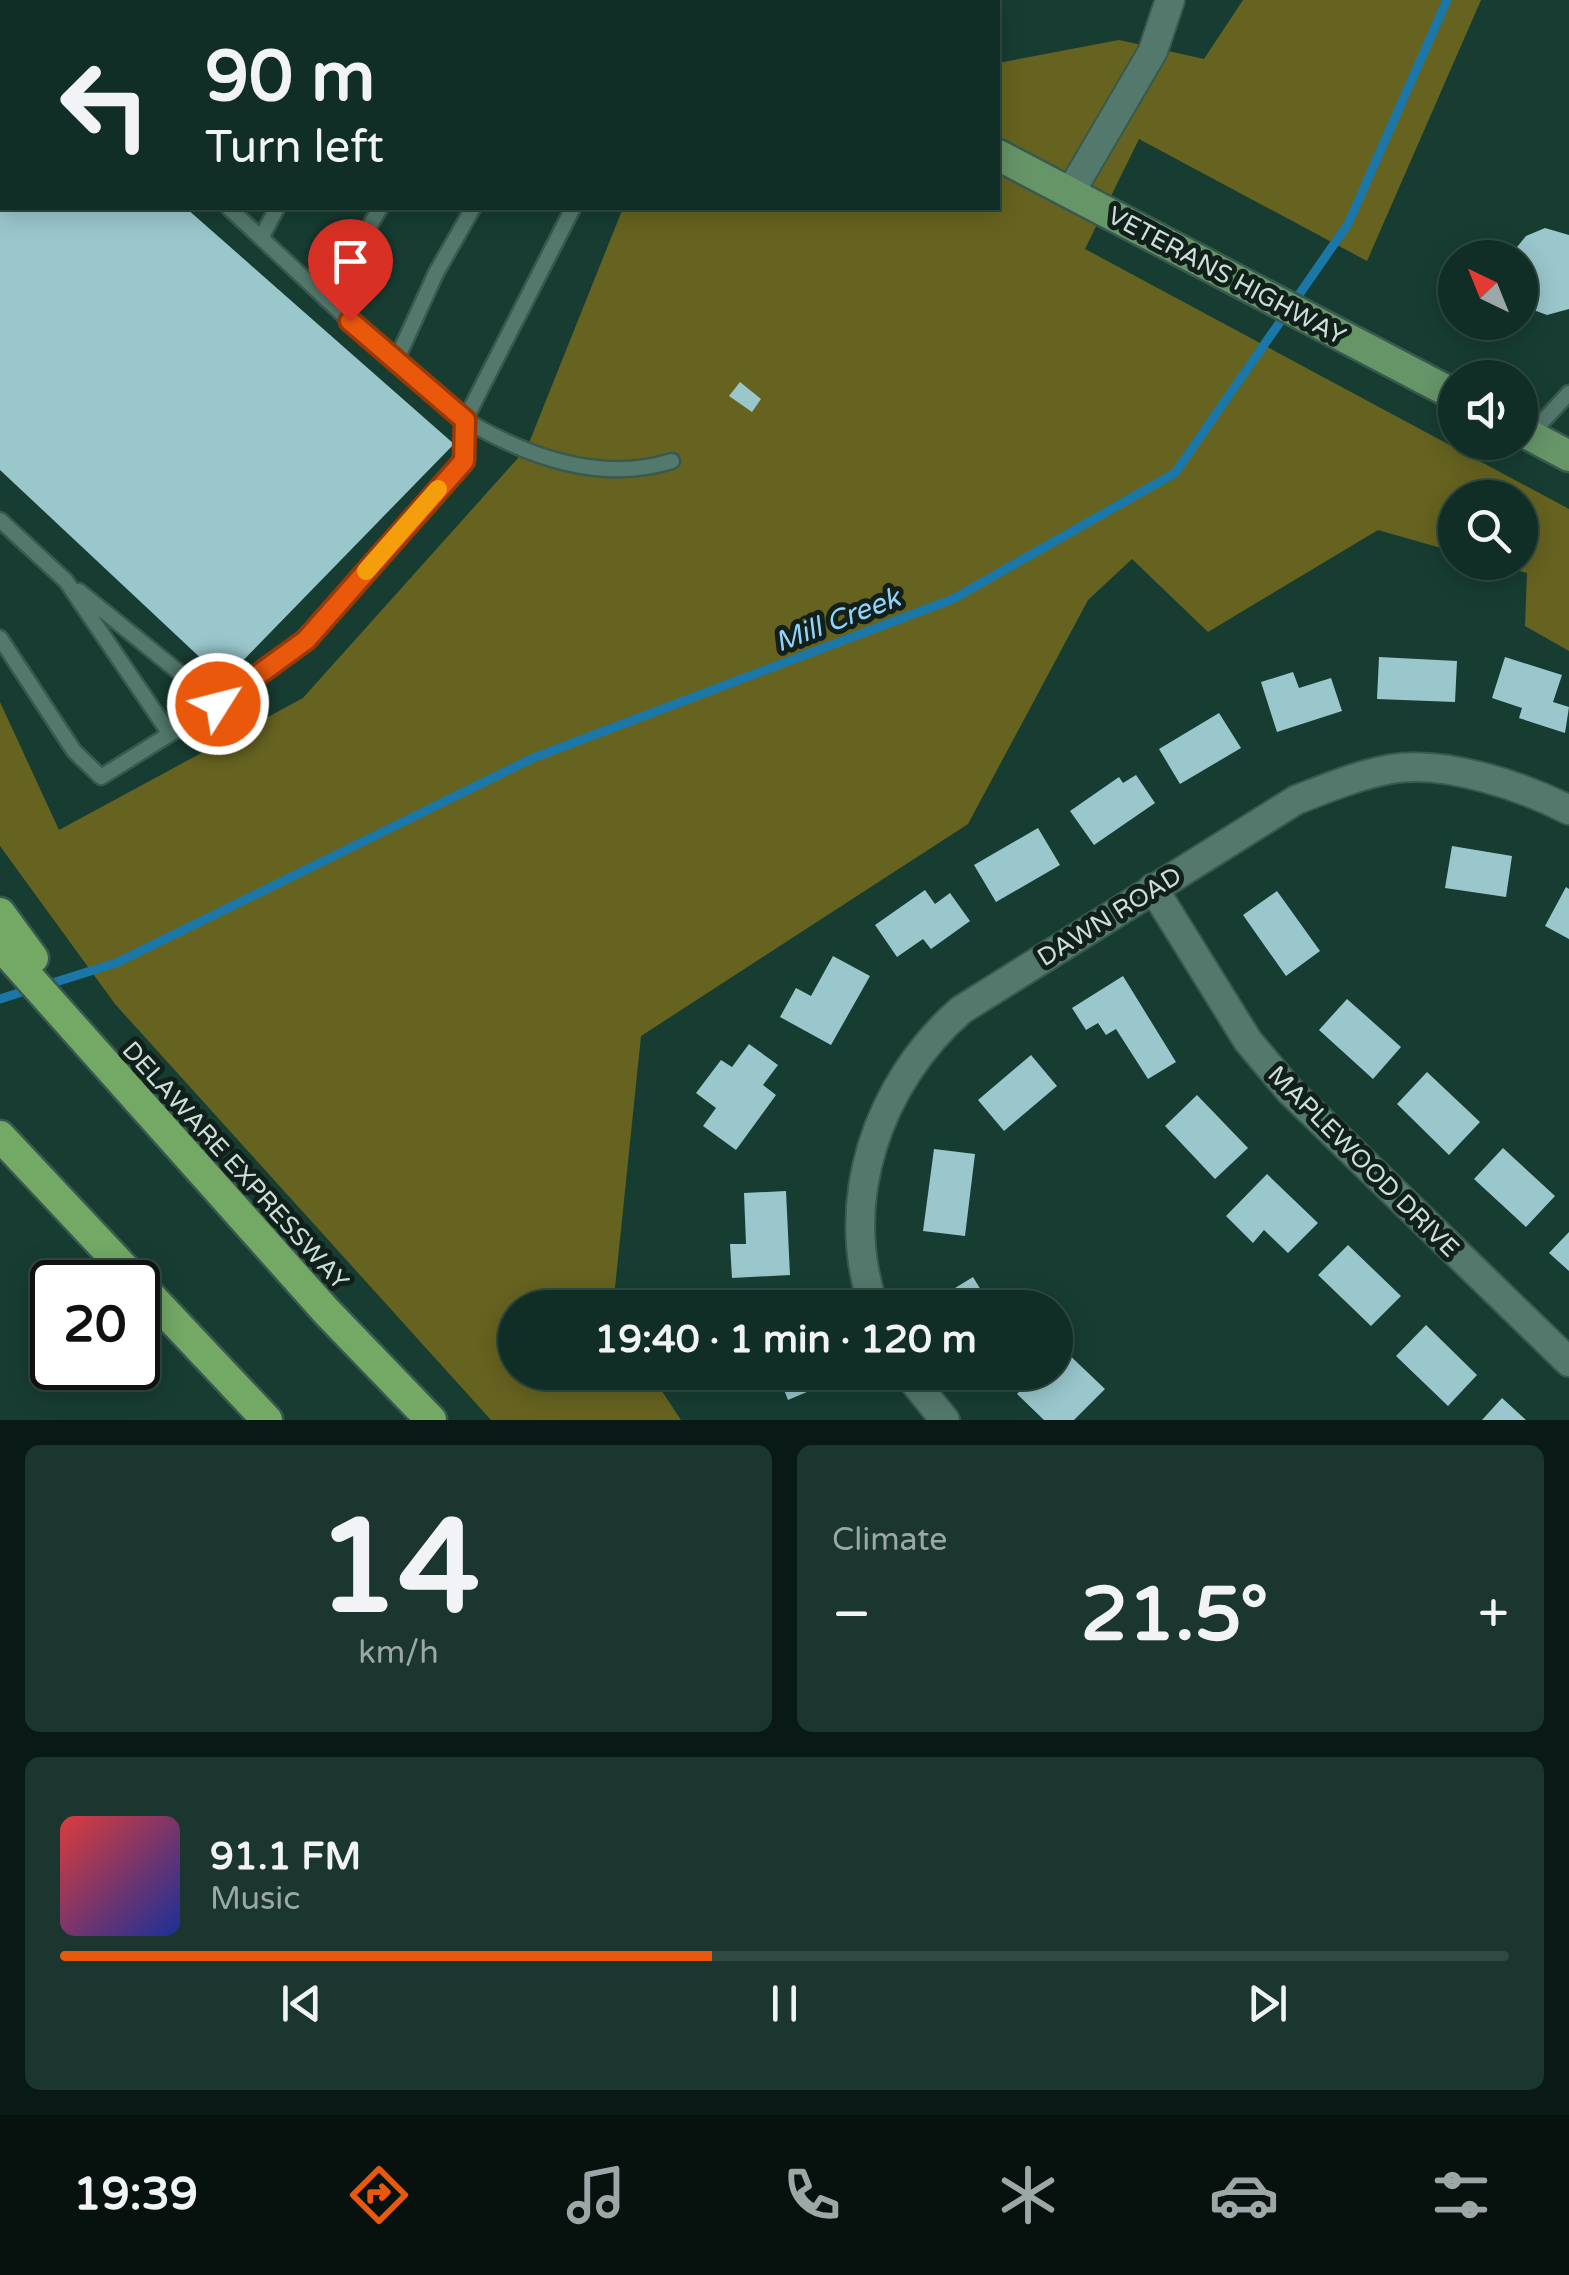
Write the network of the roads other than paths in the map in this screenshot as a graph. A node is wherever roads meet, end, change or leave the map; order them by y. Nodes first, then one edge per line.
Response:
1 (1170, 0) edge
2 (1000, 156) edge
3 (1070, 193) junction
4 (231, 210) edge
5 (277, 210) edge
6 (379, 210) edge
7 (472, 210) edge
8 (573, 210) edge
9 (261, 238) junction
10 (327, 300) junction
11 (395, 363) junction
12 (1438, 386) edge
13 (1569, 392) edge
14 (465, 420) junction
15 (1538, 421) edge
16 (1538, 440) edge
17 (1569, 456) edge
18 (672, 462) dead end
19 (0, 520) edge
20 (66, 581) junction
21 (0, 638) edge
22 (218, 704) junction
23 (170, 734) junction
24 (1569, 810) edge
25 (1153, 888) junction
26 (0, 913) edge
27 (8, 944) edge
28 (0, 1136) edge
29 (116, 1260) edge
30 (870, 1290) edge
31 (160, 1307) edge
32 (1569, 1362) edge
33 (921, 1390) edge
34 (267, 1420) edge
35 (431, 1420) edge
36 (945, 1420) edge

1 - 3 street
2 - 3 main road, VETERANS HIGHWAY
3 - 12 main road, VETERANS HIGHWAY
4 - 9 lane
5 - 9 lane
6 - 10 lane
7 - 11 lane
8 - 14 lane
9 - 10 lane
10 - 11 lane
11 - 14 lane
13 - 15 lane
14 - 18 lane
14 - 22 lane
16 - 17 main road
19 - 20 lane
20 - 22 lane
20 - 23 lane
21 - 23 lane
22 - 23 lane
24 - 25 street, DAWN ROAD
25 - 30 street, DAWN ROAD
25 - 32 street, MAPLEWOOD DRIVE
26 - 27 highway, DELAWARE EXPRESSWAY
27 - 35 highway, DELAWARE EXPRESSWAY
28 - 29 highway
31 - 34 highway
33 - 36 street

